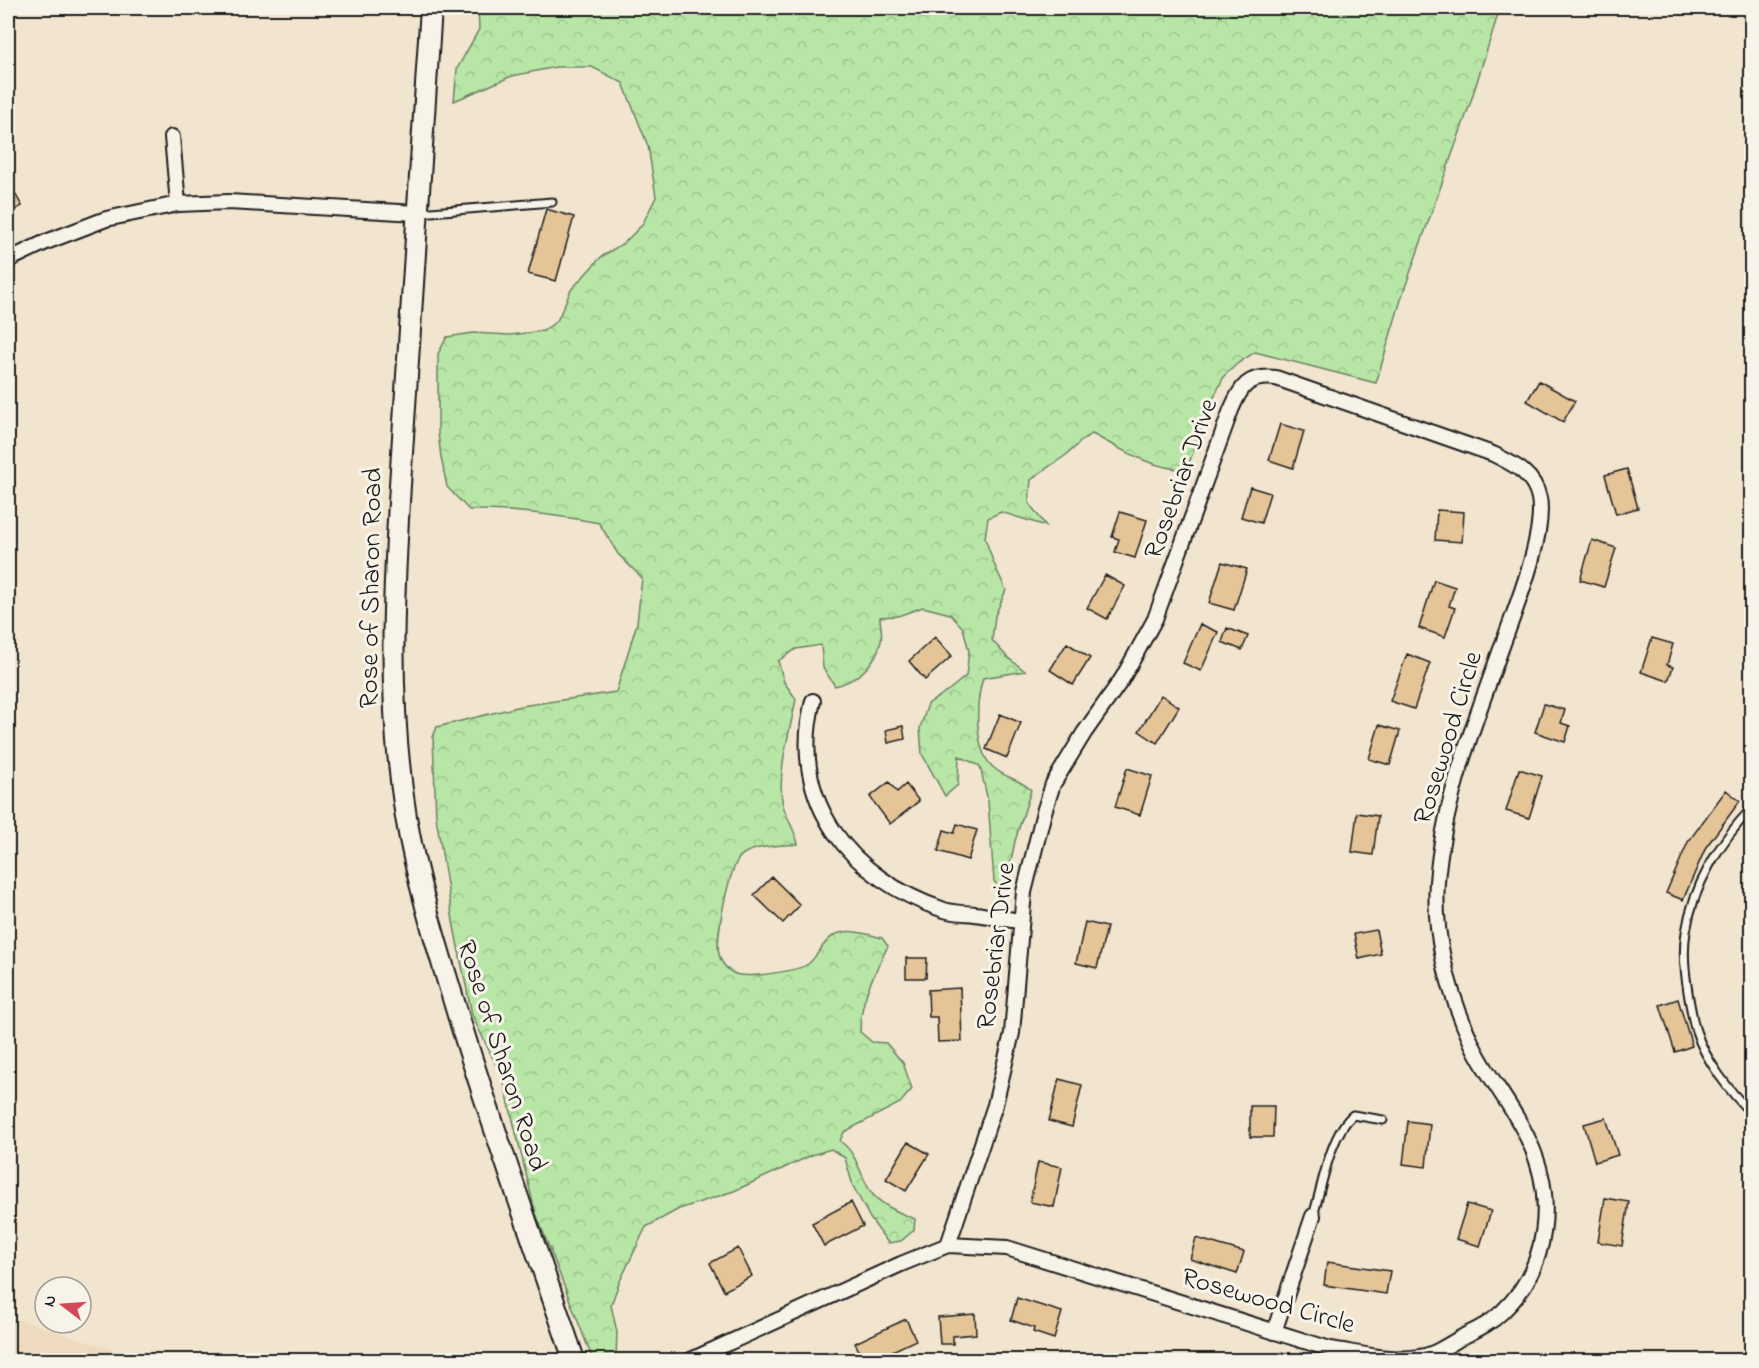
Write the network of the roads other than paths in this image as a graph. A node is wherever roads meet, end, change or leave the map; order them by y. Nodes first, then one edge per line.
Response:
1 (431, 8) edge
2 (171, 136) dead end
3 (552, 202) dead end
4 (178, 204) junction
5 (416, 213) junction
6 (8, 260) edge
7 (1254, 379) joint
8 (813, 702) dead end
9 (1752, 808) edge
10 (1020, 921) junction
11 (1752, 1114) edge
12 (1383, 1120) dead end
13 (1314, 1216) joint
14 (948, 1245) junction
15 (1274, 1332) junction
16 (8, 1359) edge
17 (15, 1360) edge
18 (574, 1360) edge
19 (691, 1360) edge

1 - 5 street, Rose of Sharon Road
2 - 4 street
3 - 5 lane
4 - 5 street
4 - 6 street
5 - 18 street, Rose of Sharon Road
7 - 10 street, Rosebriar Drive
7 - 15 street, Rosewood Circle
8 - 10 street
9 - 11 lane
10 - 14 street, Rosebriar Drive
12 - 13 lane
13 - 15 street
14 - 15 street, Rosewood Circle
14 - 19 street
16 - 17 lane

